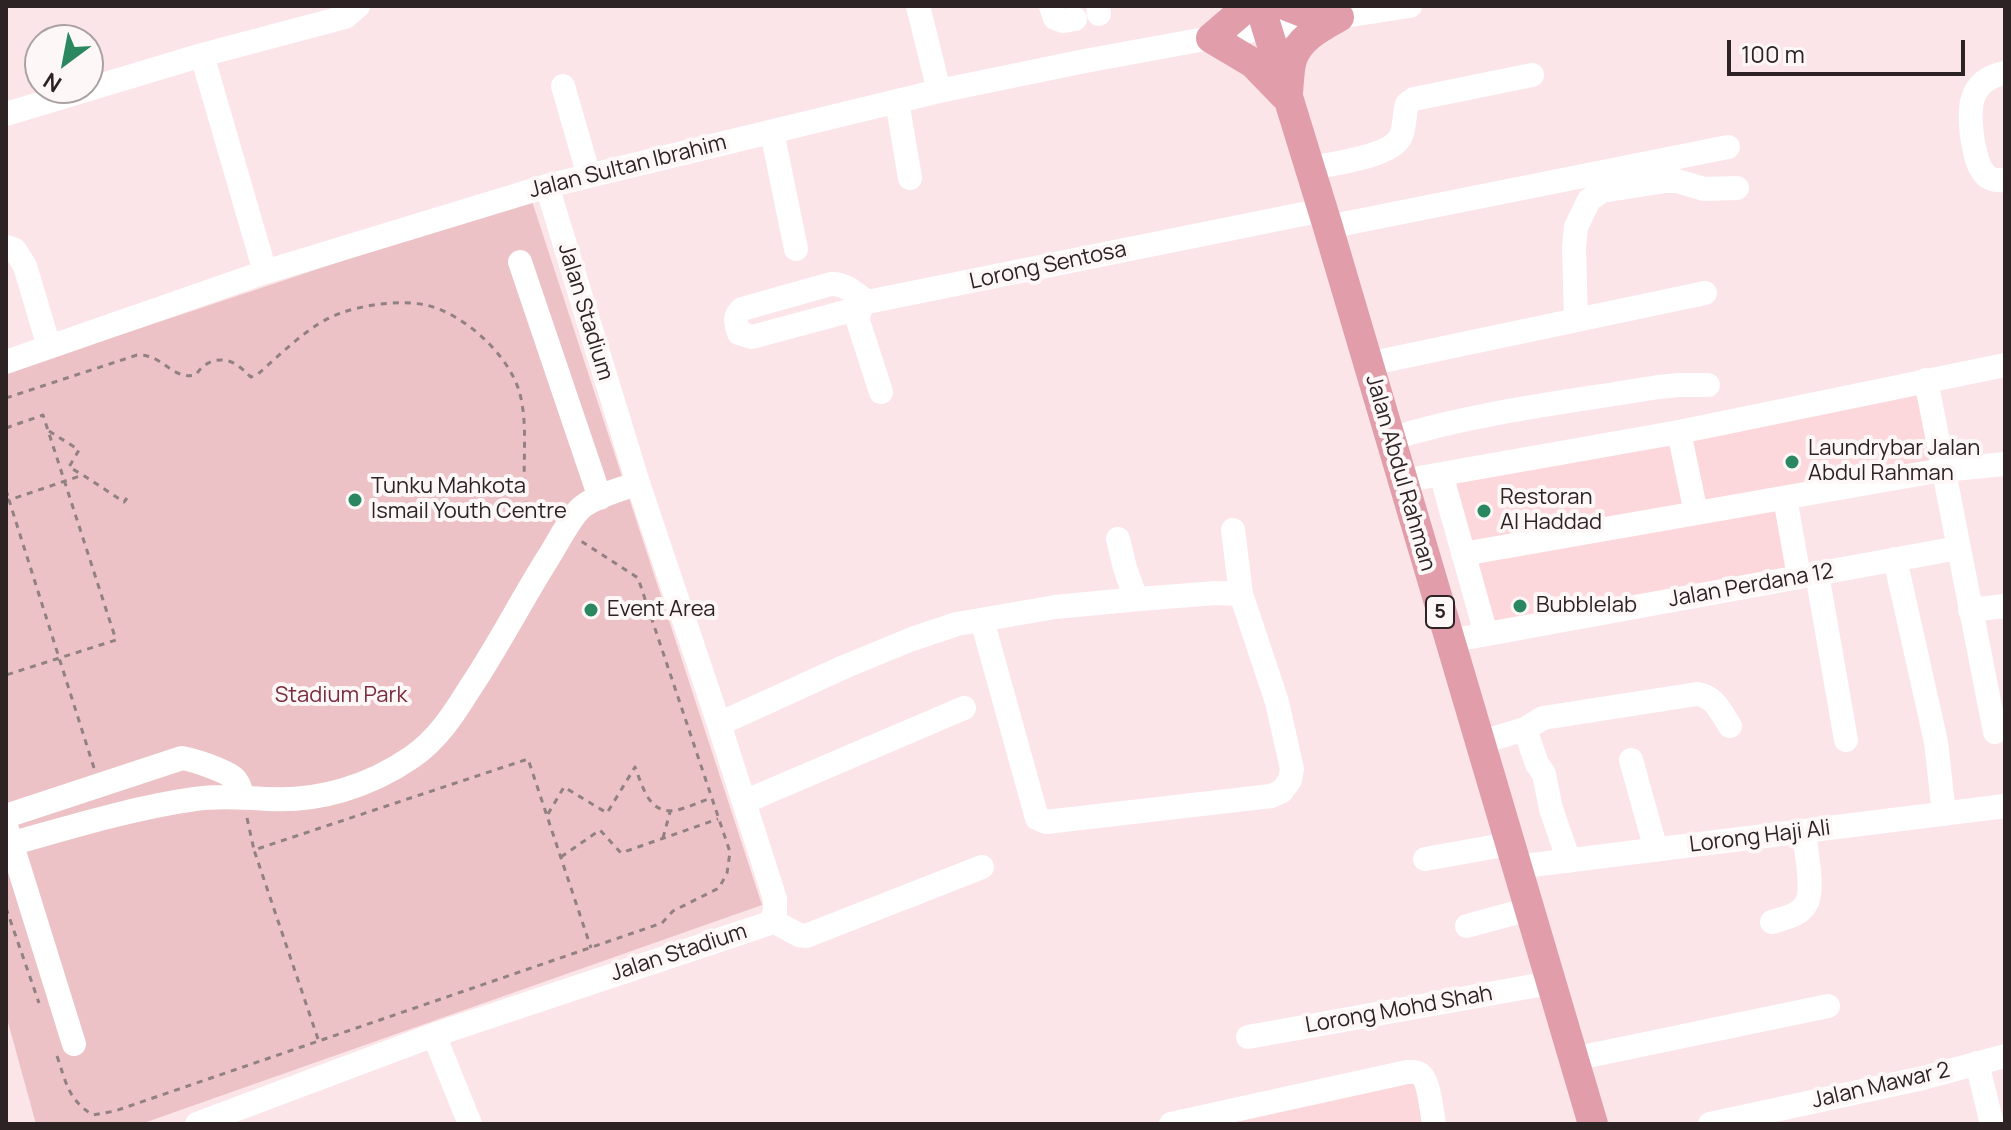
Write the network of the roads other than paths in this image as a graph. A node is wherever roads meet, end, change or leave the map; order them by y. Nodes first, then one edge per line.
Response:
1 (358, 6) edge
2 (918, 6) edge
3 (1051, 6) edge
4 (1244, 6) edge
5 (1287, 6) edge
6 (1410, 6) edge
7 (1263, 17) edge
8 (1339, 17) junction
9 (1075, 19) dead end
10 (1211, 38) junction
11 (202, 55) junction
12 (2005, 73) edge
13 (1532, 75) dead end
14 (563, 86) dead end
15 (939, 91) junction
16 (1288, 99) junction
17 (897, 101) junction
18 (6, 114) edge
19 (772, 132) junction
20 (1728, 147) dead end
21 (1310, 168) junction
22 (589, 176) junction
23 (910, 178) dead end
24 (2005, 180) edge
25 (547, 186) junction
26 (1737, 188) dead end
27 (1325, 218) junction
28 (6, 247) edge
29 (796, 249) dead end
30 (520, 262) dead end
31 (265, 272) junction
32 (1705, 293) dead end
33 (1576, 320) junction
34 (49, 347) junction
35 (6, 362) edge
36 (1368, 364) junction
37 (2005, 365) edge
38 (1926, 380) junction
39 (1708, 385) dead end
40 (881, 392) dead end
41 (1679, 432) junction
42 (1390, 439) junction
43 (2005, 464) edge
44 (1942, 470) junction
45 (1441, 474) junction
46 (1402, 481) junction
47 (638, 483) junction
48 (600, 498) junction
49 (1785, 498) junction
50 (1696, 513) junction
51 (1233, 530) dead end
52 (1118, 539) dead end
53 (1958, 548) junction
54 (1463, 554) junction
55 (1895, 559) junction
56 (1808, 575) junction
57 (1241, 594) junction
58 (1136, 599) junction
59 (2005, 606) edge
60 (1970, 610) junction
61 (982, 620) junction
62 (1486, 634) junction
63 (1449, 641) junction
64 (964, 708) dead end
65 (719, 724) junction
66 (1730, 726) dead end
67 (1525, 729) junction
68 (1995, 732) dead end
69 (1846, 740) dead end
70 (1479, 743) junction
71 (1631, 760) dead end
72 (242, 797) junction
73 (744, 802) junction
74 (2005, 806) edge
75 (1944, 814) junction
76 (6, 816) edge
77 (1804, 831) junction
78 (8, 838) edge
79 (1656, 850) junction
80 (1512, 856) junction
81 (1425, 859) dead end
82 (1569, 861) junction
83 (982, 867) dead end
84 (1529, 909) junction
85 (771, 920) junction
86 (1772, 922) dead end
87 (1467, 926) dead end
88 (1550, 983) junction
89 (1828, 1006) dead end
90 (434, 1035) junction
91 (1248, 1037) dead end
92 (66, 1050) road end
93 (2005, 1056) edge
94 (1573, 1059) junction
95 (1977, 1063) junction
96 (1818, 1112) edge
97 (254, 1114) edge
98 (197, 1124) edge
99 (470, 1124) edge
100 (1171, 1124) edge
101 (1434, 1124) edge
102 (1593, 1124) edge
103 (1712, 1124) edge
104 (1992, 1124) edge

1 - 11 street
2 - 15 street
3 - 9 street
4 - 10 main road
5 - 8 main road
6 - 8 street, Jalan Sultan Ibrahim
7 - 8 street, Jalan Sultan Ibrahim
7 - 10 street, Jalan Sultan Ibrahim
7 - 16 main road, Jalan Abdul Rahman / 5
8 - 16 main road
10 - 15 street, Jalan Sultan Ibrahim
10 - 16 main road
11 - 18 street
11 - 31 street
12 - 24 street
13 - 21 street
14 - 22 street
15 - 17 street, Jalan Sultan Ibrahim
16 - 21 main road, Jalan Abdul Rahman / 5
17 - 19 street, Jalan Sultan Ibrahim
17 - 23 street
19 - 22 street, Jalan Sultan Ibrahim
19 - 29 street
20 - 27 street, Lorong Sentosa
21 - 27 main road, Jalan Abdul Rahman / 5
22 - 25 street, Jalan Sultan Ibrahim
25 - 31 street, Jalan Sultan Ibrahim
25 - 47 street, Jalan Stadium
26 - 33 street
27 - 36 main road, Jalan Abdul Rahman / 5
27 - 40 street, Lorong Sentosa
28 - 34 street
30 - 48 street
31 - 34 street, Jalan Sultan Ibrahim
32 - 33 street
33 - 36 street
34 - 35 street, Jalan Sultan Ibrahim
36 - 42 main road, Jalan Abdul Rahman / 5
37 - 38 street
38 - 41 street
38 - 44 street
39 - 42 street
41 - 45 street
41 - 50 street
42 - 46 main road, Jalan Abdul Rahman / 5
43 - 44 street
44 - 49 street
44 - 53 street
45 - 46 street
45 - 54 street
46 - 63 main road, Jalan Abdul Rahman / 5
47 - 48 street
47 - 65 street, Jalan Stadium
48 - 72 street
49 - 50 street
49 - 56 street
50 - 54 street
51 - 57 street
52 - 58 street
53 - 55 street, Jalan Perdana 12
53 - 60 street
54 - 62 street
55 - 56 street, Jalan Perdana 12
55 - 75 street
56 - 62 street, Jalan Perdana 12
56 - 69 street
57 - 58 street
57 - 61 street
58 - 61 street
59 - 60 street
60 - 68 street
61 - 65 street
62 - 63 street, Jalan Perdana 12
63 - 70 main road, Jalan Abdul Rahman / 5
64 - 73 street
65 - 73 street, Jalan Stadium
66 - 67 street
67 - 70 street
67 - 82 street
70 - 80 main road, Jalan Abdul Rahman / 5
71 - 79 street
72 - 76 street
72 - 78 street
73 - 85 street, Jalan Stadium
74 - 75 street, Lorong Haji Ali
75 - 77 street, Lorong Haji Ali
77 - 79 street, Lorong Haji Ali
77 - 86 street
78 - 92 street
79 - 82 street, Lorong Haji Ali
80 - 81 street, Lorong Haji Ali
80 - 82 street, Lorong Haji Ali
80 - 84 main road, Jalan Abdul Rahman / 5
83 - 85 street
84 - 87 street
84 - 88 main road, Jalan Abdul Rahman / 5
85 - 90 street, Jalan Stadium
88 - 91 street, Lorong Mohd Shah
88 - 94 main road, Jalan Abdul Rahman / 5
89 - 94 street
90 - 97 street, Jalan Stadium
90 - 99 street
93 - 95 street, Jalan Mawar 2
94 - 102 main road, Jalan Abdul Rahman / 5
95 - 96 street, Jalan Mawar 2
95 - 104 street
96 - 103 street, Jalan Mawar 2
97 - 98 street, Jalan Stadium
100 - 101 street

